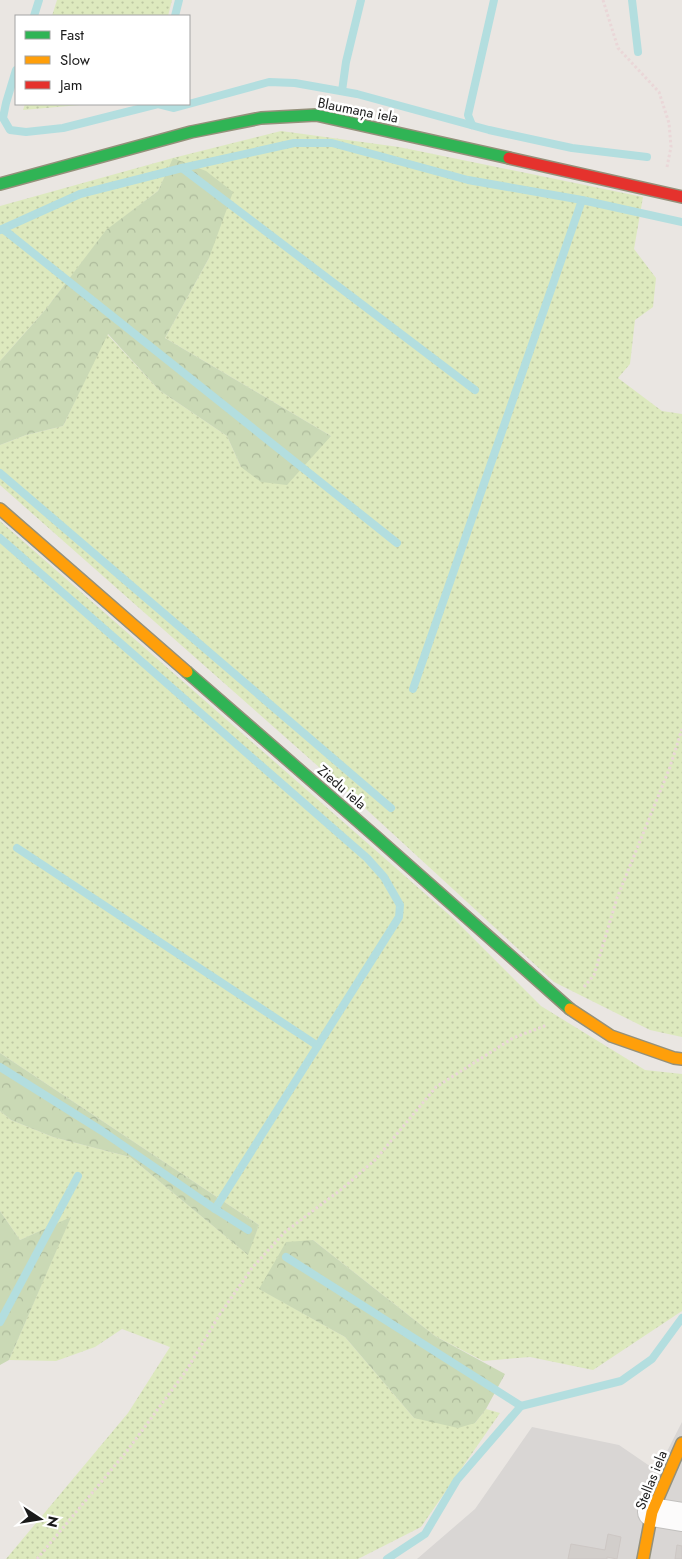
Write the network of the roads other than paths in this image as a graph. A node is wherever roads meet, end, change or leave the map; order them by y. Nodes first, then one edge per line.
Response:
1 (0, 184) edge
2 (676, 196) edge
3 (0, 509) edge
4 (682, 1059) edge
5 (682, 1443) edge
6 (652, 1512) junction
7 (682, 1517) edge
8 (642, 1559) edge

1 - 2 street, Blaumaņa iela
3 - 4 street, Ziedu iela
5 - 6 street, Stellas iela
6 - 7 street
6 - 8 street, Stellas iela

